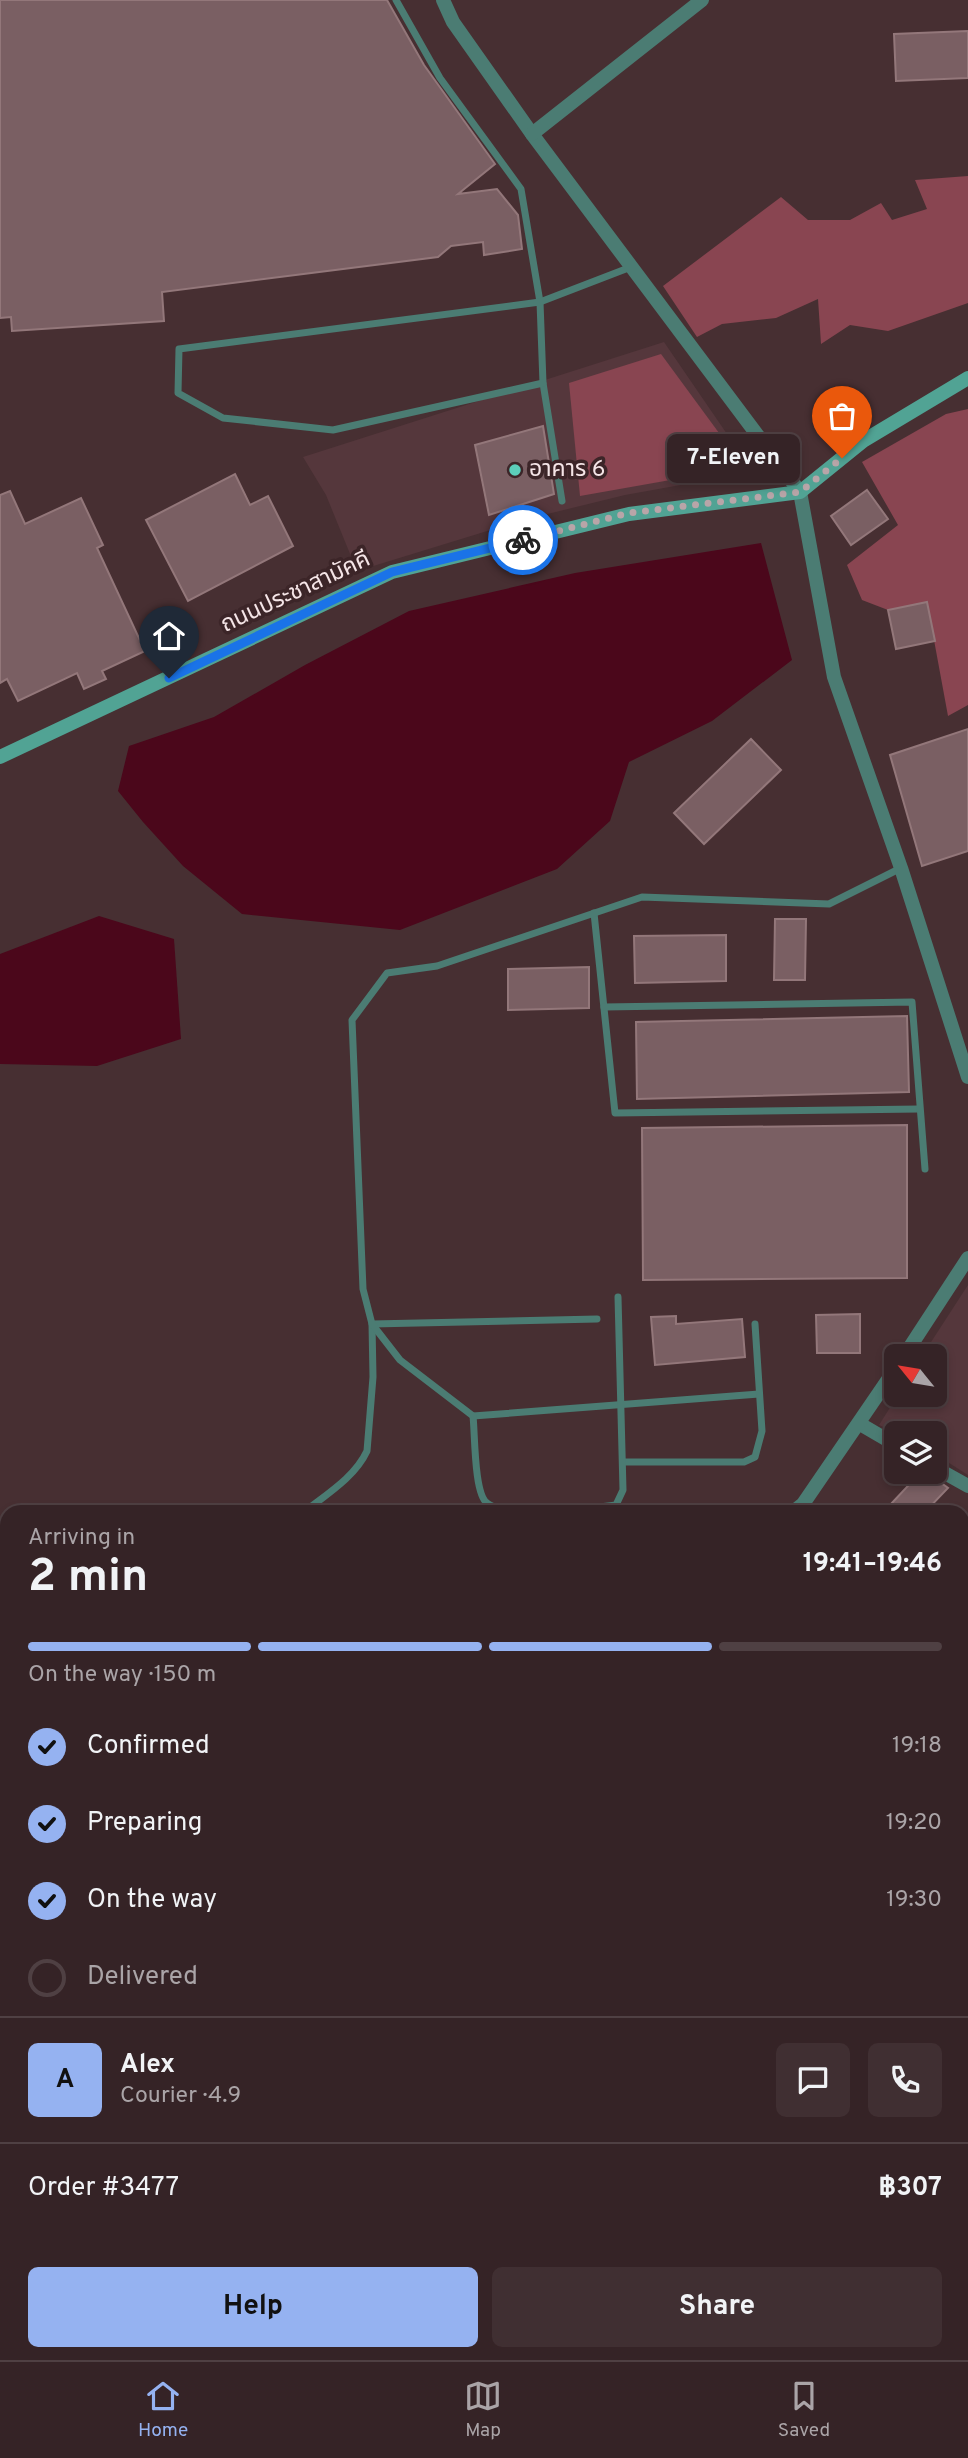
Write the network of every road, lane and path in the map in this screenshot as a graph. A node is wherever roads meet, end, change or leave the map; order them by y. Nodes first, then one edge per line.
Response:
1 (396, 0) edge
2 (443, 0) edge
3 (702, 0) edge
4 (532, 134) junction
5 (631, 267) junction
6 (540, 302) junction
7 (968, 378) edge
8 (543, 383) junction
9 (800, 492) junction
10 (562, 501) dead end
11 (0, 757) edge
12 (901, 868) junction
13 (594, 914) junction
14 (604, 1007) junction
15 (968, 1077) edge
16 (919, 1109) junction
17 (925, 1169) dead end
18 (968, 1258) edge
19 (618, 1297) dead end
20 (597, 1319) dead end
21 (372, 1324) junction
22 (755, 1324) dead end
23 (912, 1344) edge
24 (884, 1387) edge
25 (759, 1394) junction
26 (622, 1405) junction
27 (474, 1416) junction
28 (860, 1424) junction
29 (884, 1438) edge
30 (624, 1462) junction
31 (947, 1474) edge
32 (968, 1486) edge
33 (313, 1505) edge
34 (490, 1505) edge
35 (616, 1505) edge
36 (802, 1505) edge

1 - 6 lane
2 - 4 street
3 - 4 street
4 - 5 street
5 - 6 lane
5 - 9 street
6 - 8 lane
6 - 8 lane
7 - 9 street
8 - 10 lane
9 - 11 street, ถนนประชาสามัคคี
9 - 12 street
12 - 13 lane
12 - 15 street
13 - 14 lane
13 - 21 lane
14 - 16 lane
14 - 16 lane
16 - 17 lane
18 - 23 street
19 - 26 lane
20 - 21 lane
21 - 27 lane
21 - 33 lane
22 - 25 lane
24 - 28 street
25 - 26 lane
25 - 30 lane
26 - 27 lane
26 - 30 lane
27 - 34 lane
28 - 29 street
28 - 36 street
30 - 35 lane
31 - 32 street

